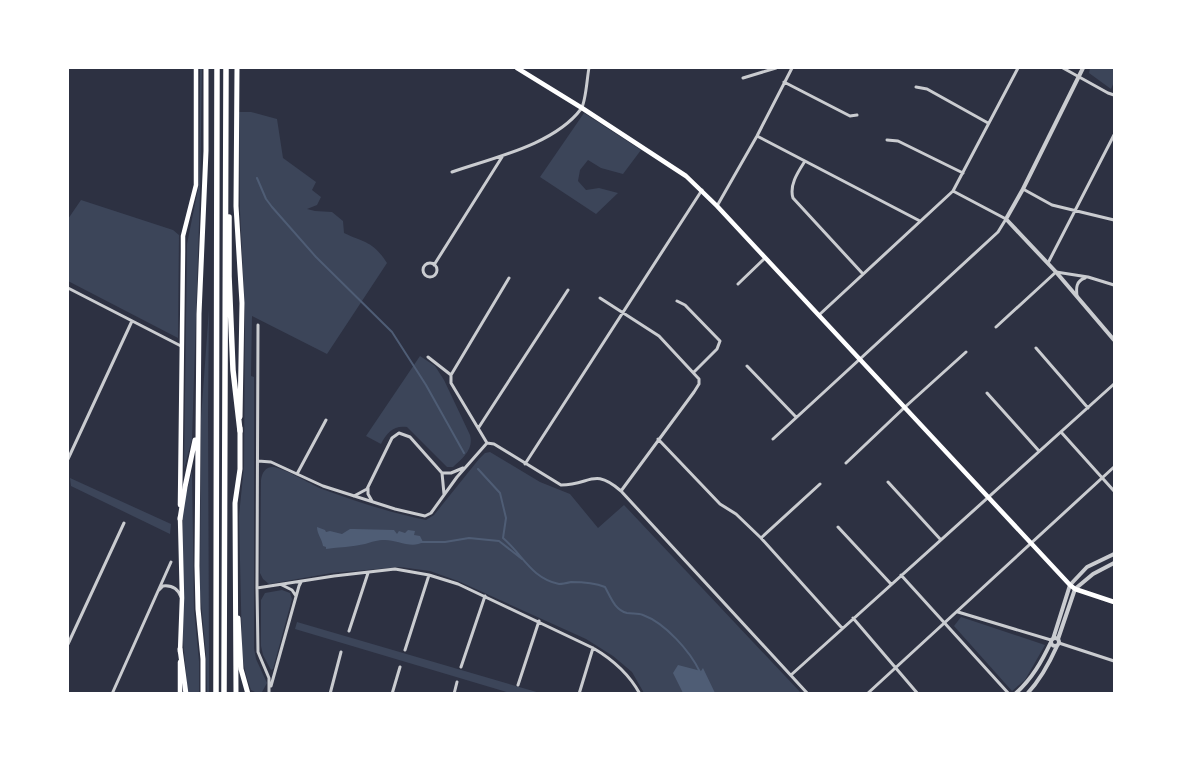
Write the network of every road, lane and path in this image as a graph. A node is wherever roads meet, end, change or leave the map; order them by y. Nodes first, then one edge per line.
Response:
1 (196, 68) edge
2 (206, 68) edge
3 (217, 68) edge
4 (226, 68) edge
5 (237, 68) edge
6 (517, 68) edge
7 (589, 68) edge
8 (776, 68) edge
9 (792, 68) edge
10 (1018, 68) edge
11 (1063, 68) edge
12 (1083, 68) edge
13 (1079, 76) junction
14 (743, 78) dead end
15 (784, 82) junction
16 (916, 87) dead end
17 (1114, 94) edge
18 (582, 108) junction
19 (857, 115) dead end
20 (989, 123) junction
21 (1114, 135) edge
22 (757, 136) junction
23 (887, 140) dead end
24 (502, 156) junction
25 (805, 161) junction
26 (452, 172) dead end
27 (962, 173) junction
28 (225, 176) junction
29 (1023, 189) junction
30 (702, 190) junction
31 (953, 191) junction
32 (717, 206) junction
33 (1076, 211) junction
34 (1006, 219) junction
35 (1114, 220) edge
36 (920, 221) junction
37 (765, 257) junction
38 (1048, 263) junction
39 (434, 265) junction
40 (1056, 272) junction
41 (863, 274) junction
42 (510, 278) dead end
43 (1088, 278) junction
44 (738, 284) dead end
45 (1114, 285) edge
46 (68, 288) edge
47 (568, 290) dead end
48 (1077, 296) junction
49 (600, 298) dead end
50 (677, 301) dead end
51 (622, 312) junction
52 (819, 315) junction
53 (132, 321) junction
54 (258, 325) dead end
55 (996, 327) dead end
56 (1114, 340) edge
57 (181, 346) junction
58 (1036, 348) dead end
59 (966, 352) dead end
60 (428, 358) dead end
61 (860, 359) junction
62 (747, 366) dead end
63 (694, 372) junction
64 (451, 375) junction
65 (1114, 384) edge
66 (987, 393) dead end
67 (905, 407) junction
68 (1088, 408) junction
69 (198, 417) junction
70 (796, 417) junction
71 (326, 420) dead end
72 (479, 428) junction
73 (240, 432) junction
74 (1061, 432) junction
75 (658, 439) junction
76 (773, 439) dead end
77 (487, 443) junction
78 (1039, 451) junction
79 (68, 459) edge
80 (258, 461) junction
81 (846, 463) dead end
82 (525, 464) junction
83 (465, 467) junction
84 (1114, 467) edge
85 (442, 473) junction
86 (298, 474) junction
87 (1103, 478) junction
88 (888, 482) dead end
89 (820, 484) dead end
90 (368, 487) junction
91 (620, 491) junction
92 (1114, 491) edge
93 (354, 496) junction
94 (443, 496) junction
95 (989, 497) junction
96 (373, 502) junction
97 (180, 519) junction
98 (124, 523) dead end
99 (838, 527) dead end
100 (762, 538) junction
101 (940, 540) junction
102 (1032, 543) junction
103 (1114, 554) edge
104 (171, 562) dead end
105 (1114, 563) edge
106 (368, 572) junction
107 (235, 574) junction
108 (429, 575) junction
109 (901, 575) junction
110 (302, 582) junction
111 (891, 584) junction
112 (281, 585) junction
113 (1070, 585) junction
114 (257, 588) junction
115 (1075, 589) junction
116 (158, 592) junction
117 (485, 596) junction
118 (296, 597) junction
119 (182, 598) junction
120 (1114, 602) edge
121 (957, 611) junction
122 (853, 618) junction
123 (539, 621) junction
124 (944, 623) junction
125 (842, 628) junction
126 (349, 631) dead end
127 (1052, 640) junction
128 (1058, 643) junction
129 (68, 644) edge
130 (593, 648) junction
131 (180, 649) junction
132 (405, 650) dead end
133 (341, 652) dead end
134 (1114, 661) edge
135 (400, 667) dead end
136 (461, 667) dead end
137 (896, 667) junction
138 (265, 669) junction
139 (275, 672) junction
140 (791, 675) junction
141 (457, 682) dead end
142 (518, 685) dead end
143 (248, 693) edge
144 (112, 694) edge
145 (180, 694) edge
146 (186, 694) edge
147 (203, 694) edge
148 (216, 694) edge
149 (224, 694) edge
150 (236, 694) edge
151 (269, 694) edge
152 (330, 694) edge
153 (392, 694) edge
154 (454, 694) edge
155 (579, 694) edge
156 (640, 694) edge
157 (808, 694) edge
158 (867, 694) edge
159 (918, 694) edge
160 (1009, 694) edge
161 (1015, 694) edge
162 (1027, 694) edge

1 - 57 main road
2 - 69 highway
3 - 148 highway
4 - 28 highway
5 - 73 highway
6 - 18 main road
7 - 18 street
8 - 14 street
9 - 15 street
10 - 20 street
11 - 13 street
12 - 13 street
13 - 17 street
13 - 29 street
15 - 19 street
15 - 22 street
16 - 20 street
18 - 24 street
18 - 30 main road
20 - 27 street
21 - 33 street
22 - 25 street
22 - 32 street
23 - 27 street
24 - 26 street
24 - 39 street
25 - 36 street
25 - 41 street
27 - 31 street
28 - 73 highway
28 - 149 highway
29 - 33 street
29 - 34 street
30 - 32 main road
30 - 51 street
31 - 34 street
31 - 36 street
32 - 37 main road
33 - 35 street
33 - 38 street
34 - 38 street
34 - 61 street
36 - 41 street
37 - 44 street
37 - 52 main road
38 - 40 street
39 - 39 street
40 - 43 street
40 - 48 street
40 - 55 street
41 - 52 street
42 - 64 street
43 - 45 street
43 - 48 street
46 - 53 street
47 - 72 street
48 - 56 street
49 - 51 street
50 - 63 street
51 - 63 street
51 - 82 street
52 - 61 main road
53 - 57 street
53 - 79 street
54 - 80 street
57 - 97 main road
58 - 68 street
59 - 67 street
60 - 64 street
61 - 67 main road
61 - 70 street
62 - 70 street
63 - 75 street
64 - 72 street
65 - 68 street
66 - 78 street
67 - 81 street
67 - 95 main road
68 - 74 street
69 - 97 highway
69 - 147 highway
70 - 76 street
71 - 86 street
72 - 77 street
73 - 107 highway
74 - 78 street
74 - 87 street
75 - 91 street
75 - 100 street
77 - 82 street
77 - 83 street
78 - 95 street
80 - 86 street
80 - 114 street
82 - 91 street
83 - 85 street
83 - 94 street
84 - 87 street
85 - 90 street
85 - 94 street
86 - 93 street
87 - 92 street
87 - 102 street
88 - 101 street
89 - 100 street
90 - 93 street
90 - 96 street
91 - 140 street
93 - 96 street
94 - 96 street
95 - 101 street
95 - 102 main road
97 - 119 main road
98 - 129 street
99 - 111 street
100 - 125 street
101 - 109 street
102 - 113 main road
102 - 121 street
103 - 113 street
104 - 116 street
105 - 115 street
106 - 108 street
106 - 110 street
106 - 126 street
107 - 143 highway
107 - 150 highway
108 - 117 street
108 - 132 street
109 - 111 street
109 - 124 street
110 - 112 street
110 - 118 street
111 - 122 street
112 - 114 street
112 - 118 street
113 - 115 main road
113 - 127 street
114 - 138 street
115 - 120 main road
115 - 128 street
116 - 119 street
116 - 144 street
117 - 123 street
117 - 136 street
118 - 139 street
119 - 131 main road
121 - 124 street
121 - 127 street
122 - 125 street
122 - 137 street
123 - 130 street
123 - 142 street
124 - 137 street
124 - 160 street
125 - 140 street
127 - 128 street
127 - 128 street
127 - 161 street
128 - 134 street
128 - 162 street
130 - 155 street
130 - 156 street
131 - 145 main road
131 - 146 highway
133 - 152 street
135 - 153 street
137 - 158 street
137 - 159 street
138 - 139 street
138 - 151 street
139 - 151 street
140 - 157 street
141 - 154 street

